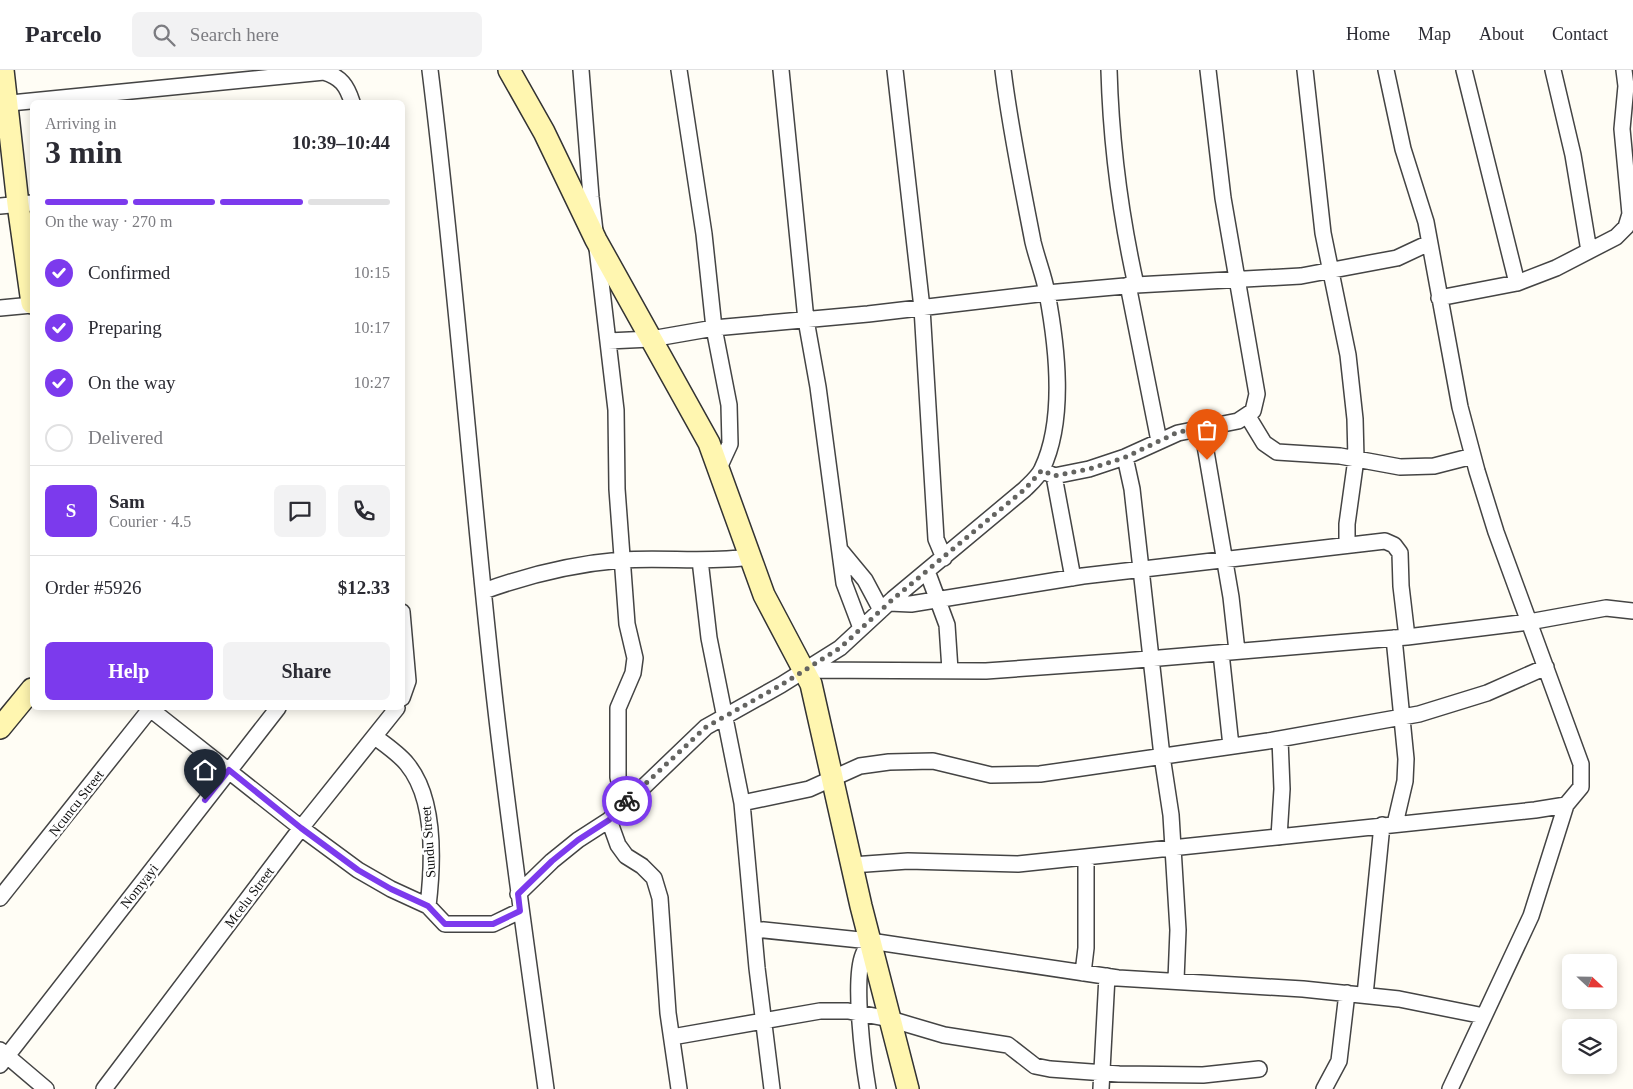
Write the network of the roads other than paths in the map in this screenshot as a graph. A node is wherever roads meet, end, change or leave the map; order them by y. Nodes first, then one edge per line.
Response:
1 (3, 70) edge
2 (430, 70) edge
3 (509, 70) edge
4 (581, 70) edge
5 (679, 70) edge
6 (781, 70) edge
7 (895, 70) edge
8 (1003, 70) edge
9 (1109, 70) edge
10 (1208, 70) edge
11 (1305, 70) edge
12 (1386, 70) edge
13 (1464, 70) edge
14 (1553, 70) edge
15 (1624, 70) edge
16 (30, 100) edge
17 (34, 100) edge
18 (351, 100) edge
19 (3, 103) edge
20 (17, 204) edge
21 (596, 240) junction
22 (1429, 243) junction
23 (1589, 251) junction
24 (1330, 269) junction
25 (1237, 279) junction
26 (1517, 283) junction
27 (1132, 285) junction
28 (30, 291) edge
29 (1047, 293) junction
30 (1440, 298) junction
31 (30, 304) edge
32 (0, 308) edge
33 (922, 308) junction
34 (806, 320) junction
35 (714, 328) junction
36 (651, 339) junction
37 (608, 341) junction
38 (1247, 415) junction
39 (1202, 428) junction
40 (1159, 441) junction
41 (1473, 456) junction
42 (1126, 457) junction
43 (1356, 459) junction
44 (718, 470) junction
45 (1048, 473) junction
46 (1347, 544) junction
47 (841, 551) junction
48 (750, 558) junction
49 (944, 558) junction
50 (622, 560) junction
51 (700, 560) junction
52 (1224, 561) junction
53 (1142, 568) junction
54 (927, 571) junction
55 (1074, 578) junction
56 (484, 591) junction
57 (937, 599) junction
58 (885, 606) junction
59 (1633, 611) edge
60 (1529, 622) junction
61 (861, 628) junction
62 (1401, 637) junction
63 (405, 646) edge
64 (1237, 651) junction
65 (1221, 652) junction
66 (1152, 658) junction
67 (1546, 667) junction
68 (804, 670) junction
69 (950, 670) junction
70 (405, 690) edge
71 (30, 691) edge
72 (148, 710) edge
73 (153, 710) edge
74 (276, 710) edge
75 (395, 710) edge
76 (724, 716) junction
77 (1401, 717) junction
78 (0, 728) edge
79 (375, 736) junction
80 (1280, 739) junction
81 (1232, 746) junction
82 (1162, 756) junction
83 (229, 770) junction
84 (834, 779) junction
85 (742, 803) junction
86 (624, 804) junction
87 (1566, 805) junction
88 (609, 820) junction
89 (1388, 825) junction
90 (301, 828) junction
91 (1279, 836) junction
92 (1173, 849) junction
93 (1086, 858) junction
94 (852, 865) junction
95 (518, 894) junction
96 (0, 898) edge
97 (428, 906) junction
98 (520, 911) junction
99 (754, 929) junction
100 (870, 941) junction
101 (1082, 972) junction
102 (1107, 976) junction
103 (1176, 980) junction
104 (1347, 993) junction
105 (1365, 995) junction
106 (860, 1013) junction
107 (1484, 1016) junction
108 (890, 1019) junction
109 (764, 1020) junction
110 (672, 1037) junction
111 (2, 1057) edge
112 (1259, 1070) dead end
113 (1102, 1072) junction
114 (46, 1089) edge
115 (104, 1089) edge
116 (546, 1089) edge
117 (679, 1089) edge
118 (772, 1089) edge
119 (868, 1089) edge
120 (908, 1089) edge
121 (1101, 1089) edge
122 (1324, 1089) edge
123 (1450, 1089) edge

1 - 19 street
2 - 56 street
3 - 21 street
4 - 21 street
5 - 35 street
6 - 34 street
7 - 33 street
8 - 29 street
9 - 27 street
10 - 25 street
11 - 24 street
12 - 22 street
13 - 26 street
14 - 23 street
15 - 23 street
16 - 19 street
17 - 18 street
19 - 20 street
20 - 28 street
21 - 36 street
21 - 37 street
22 - 24 street
22 - 30 street
23 - 26 street
24 - 25 street
24 - 43 street
25 - 27 street
25 - 38 street
26 - 30 street
27 - 29 street
27 - 40 street
29 - 33 street
29 - 45 street
30 - 41 street
31 - 32 street
33 - 34 street
33 - 49 street
34 - 35 street
34 - 47 street
35 - 36 street
35 - 44 street
36 - 37 street
36 - 44 street
37 - 50 street
38 - 39 street
38 - 43 street
39 - 40 street
39 - 52 street
40 - 42 street
41 - 43 street
41 - 60 street
42 - 45 street
42 - 53 street
43 - 46 street
44 - 48 street
45 - 49 street
45 - 55 street
46 - 52 street
46 - 62 street
47 - 58 street
47 - 61 street
48 - 51 street
48 - 68 street
49 - 54 street
50 - 51 street
50 - 56 street
50 - 86 street
51 - 76 street
52 - 53 street
52 - 64 street
53 - 55 street
53 - 66 street
54 - 57 street
54 - 58 street
55 - 57 street
56 - 95 street
57 - 58 street
57 - 69 street
58 - 61 street
59 - 60 street
60 - 62 street
60 - 67 street
61 - 68 street
62 - 64 street
62 - 77 street
63 - 70 street
64 - 65 street
65 - 66 street
65 - 81 street
66 - 69 street
66 - 82 street
67 - 77 street
67 - 87 street
68 - 69 street
68 - 76 street
68 - 84 street
71 - 78 street
72 - 96 street, Ncuncu Street
73 - 83 street
74 - 83 street, Nomyayi
75 - 79 street, Mcelu Street
76 - 85 street
76 - 86 street
77 - 80 street
77 - 89 street
79 - 90 street, Mcelu Street
79 - 97 street, Sundu Street
80 - 81 street
80 - 91 street
81 - 82 street
82 - 84 street
82 - 92 street
83 - 90 street
83 - 111 street, Nomyayi
84 - 85 street
84 - 94 street
85 - 99 street
86 - 88 street
87 - 89 street
87 - 107 street
88 - 95 street
88 - 110 street
89 - 91 street
89 - 105 street
90 - 97 street
90 - 115 street, Mcelu Street
91 - 92 street
92 - 93 street
92 - 103 street
93 - 94 street
93 - 101 street
94 - 100 street
95 - 98 street
97 - 98 street
98 - 116 street
99 - 100 street
99 - 109 street
100 - 101 street
100 - 106 street
100 - 108 street
101 - 102 street
102 - 103 street
102 - 113 street
103 - 104 street
104 - 105 street
104 - 122 street
105 - 107 street
106 - 108 street
106 - 109 street
106 - 119 street
107 - 123 street
108 - 113 street
108 - 120 street
109 - 110 street
109 - 118 street
110 - 117 street
111 - 114 street
112 - 113 street
113 - 121 street

